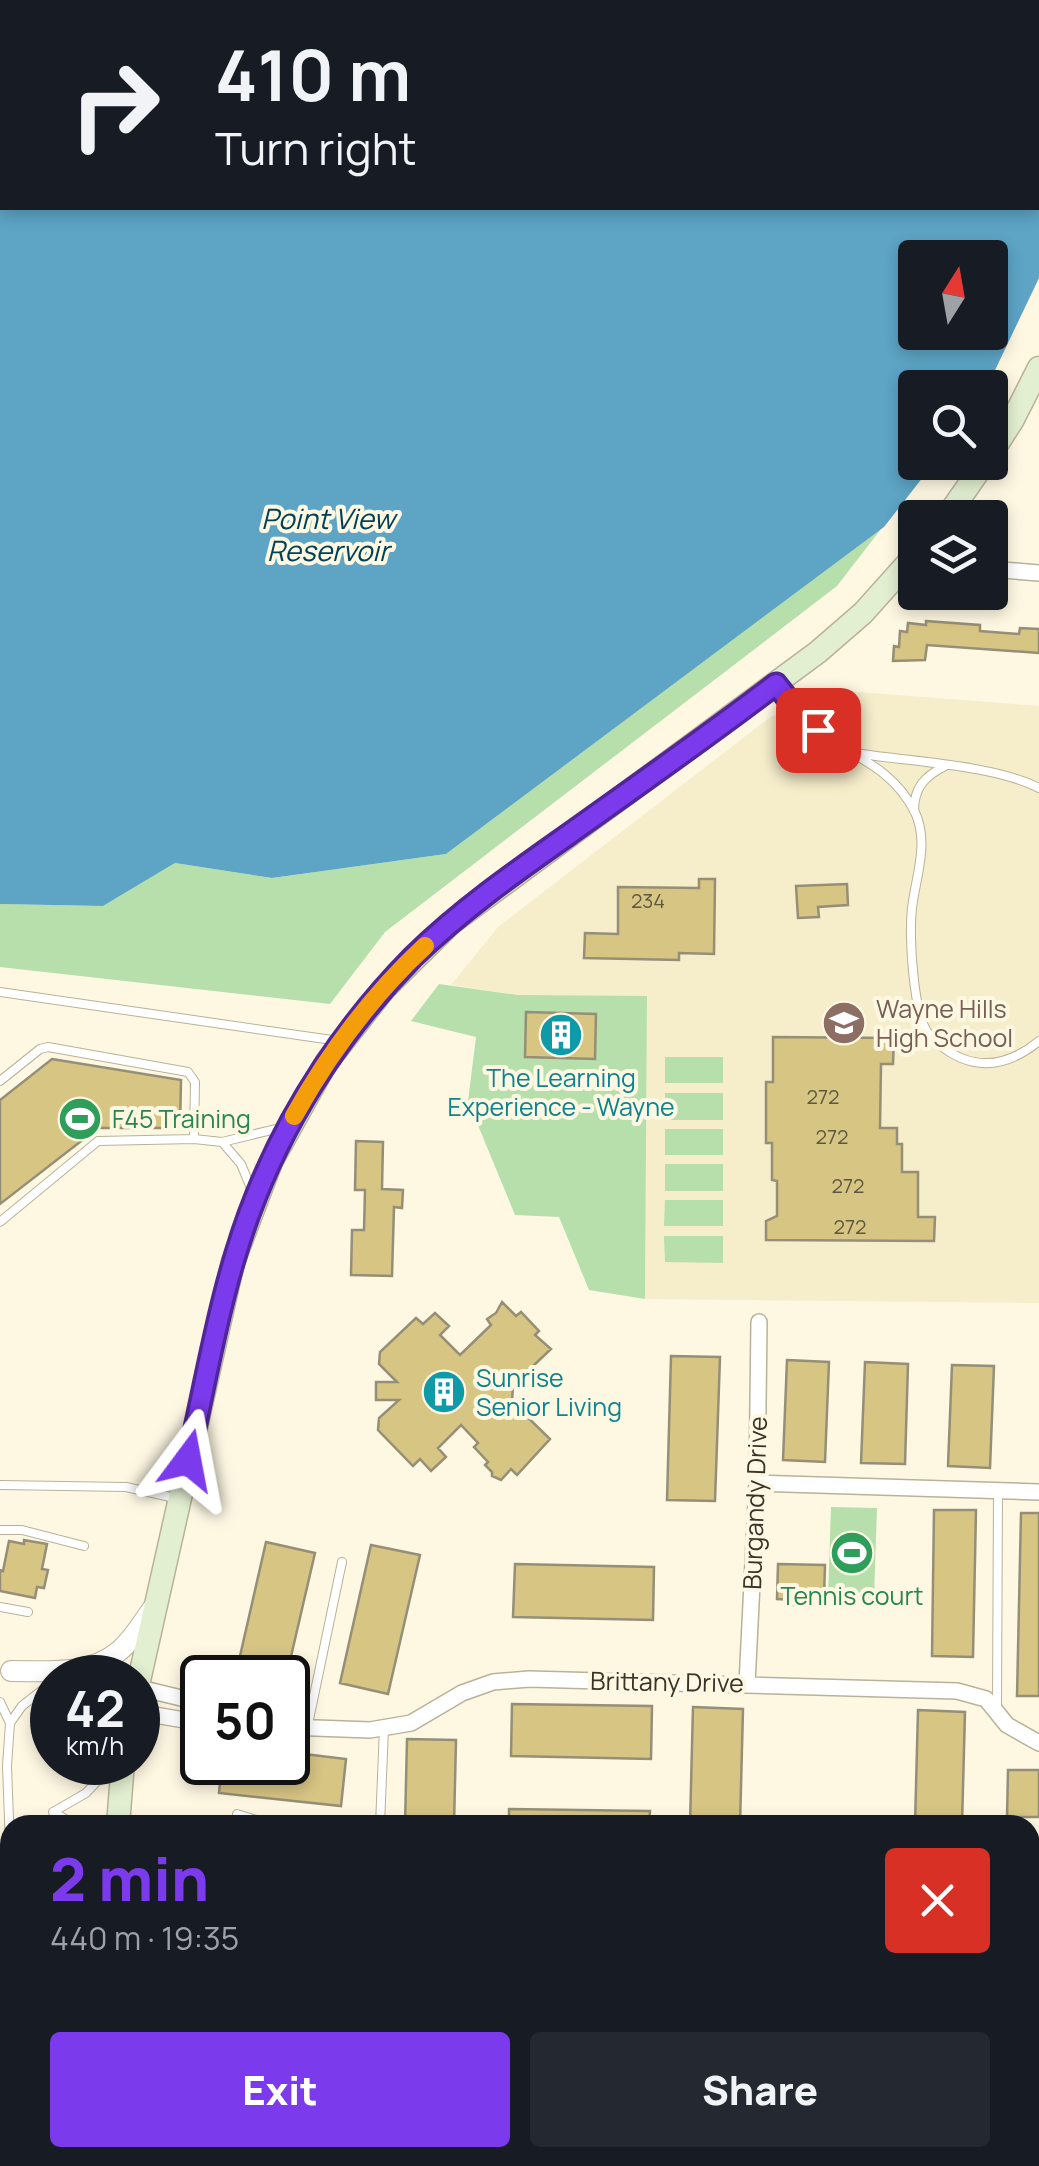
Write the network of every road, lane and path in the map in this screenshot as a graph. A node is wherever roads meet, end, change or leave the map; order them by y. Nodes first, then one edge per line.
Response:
1 (1039, 368) edge
2 (1008, 428) edge
3 (1008, 570) edge
4 (1039, 573) edge
5 (898, 576) edge
6 (776, 684) junction
7 (858, 753) junction
8 (945, 766) junction
9 (1039, 788) edge
10 (914, 810) junction
11 (0, 992) edge
12 (343, 1041) junction
13 (1039, 1041) edge
14 (0, 1081) edge
15 (288, 1126) junction
16 (194, 1138) junction
17 (222, 1142) junction
18 (255, 1198) junction
19 (0, 1222) edge
20 (758, 1322) dead end
21 (758, 1483) junction
22 (0, 1485) edge
23 (998, 1491) junction
24 (1039, 1492) edge
25 (180, 1499) junction
26 (0, 1530) edge
27 (84, 1546) dead end
28 (342, 1562) dead end
29 (156, 1606) junction
30 (0, 1607) edge
31 (28, 1612) dead end
32 (145, 1655) edge
33 (6, 1670) edge
34 (30, 1677) edge
35 (748, 1684) junction
36 (30, 1700) edge
37 (0, 1702) edge
38 (310, 1711) edge
39 (996, 1712) junction
40 (10, 1723) junction
41 (384, 1728) junction
42 (310, 1730) edge
43 (1039, 1742) edge
44 (95, 1785) edge
45 (119, 1785) edge
46 (4, 1806) edge
47 (237, 1814) dead end
48 (58, 1815) edge
49 (118, 1815) edge
50 (240, 1815) edge
51 (380, 1815) edge

1 - 2 main road
3 - 4 street
5 - 6 main road
6 - 7 lane
6 - 12 main road
7 - 8 lane
7 - 10 lane
8 - 9 lane
8 - 10 lane
10 - 13 lane
11 - 12 lane
12 - 15 main road
14 - 16 lane
15 - 17 lane
15 - 18 main road
16 - 17 lane
16 - 19 lane
17 - 18 lane
18 - 25 main road
20 - 21 street, Burgandy Drive
21 - 23 street
21 - 35 street, Burgandy Drive
22 - 25 lane
23 - 24 street
23 - 39 lane
25 - 29 main road
26 - 27 lane
28 - 38 lane
29 - 32 main road
29 - 33 street
30 - 31 lane
33 - 34 street
35 - 39 street, Brittany Drive
35 - 41 street, Brittany Drive
36 - 40 lane
37 - 40 lane
39 - 43 street, Brittany Drive
40 - 46 lane
41 - 42 street, Brittany Drive
41 - 51 lane
44 - 48 lane
45 - 49 main road
47 - 50 lane

